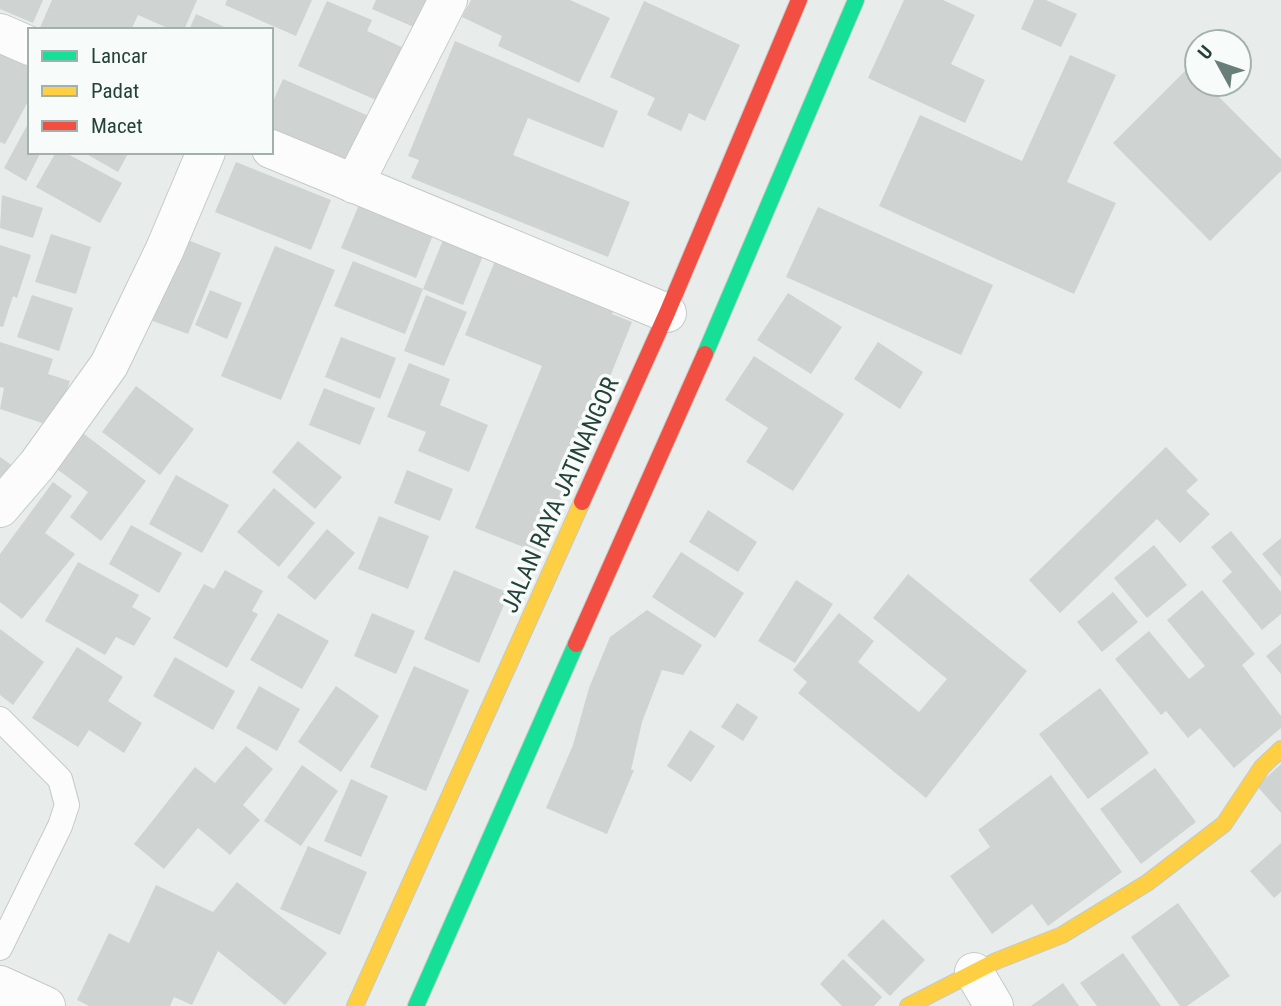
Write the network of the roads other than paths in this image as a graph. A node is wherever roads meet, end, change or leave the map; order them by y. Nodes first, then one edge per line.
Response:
1 (448, 0) edge
2 (799, 0) edge
3 (856, 0) edge
4 (0, 33) edge
5 (28, 45) edge
6 (273, 150) edge
7 (205, 154) edge
8 (354, 184) junction
9 (667, 313) junction
10 (0, 508) edge
11 (0, 719) edge
12 (1281, 749) edge
13 (0, 948) edge
14 (974, 972) junction
15 (0, 985) edge
16 (46, 1006) edge
17 (355, 1006) edge
18 (416, 1006) edge
19 (908, 1006) edge
20 (994, 1006) edge

1 - 8 street
2 - 9 main road, JALAN RAYA JATINANGOR
3 - 18 main road
4 - 5 street
6 - 8 street
7 - 10 street
8 - 9 street
9 - 17 main road, JALAN RAYA JATINANGOR
11 - 13 lane
12 - 14 main road
14 - 19 main road
14 - 20 street
15 - 16 street

